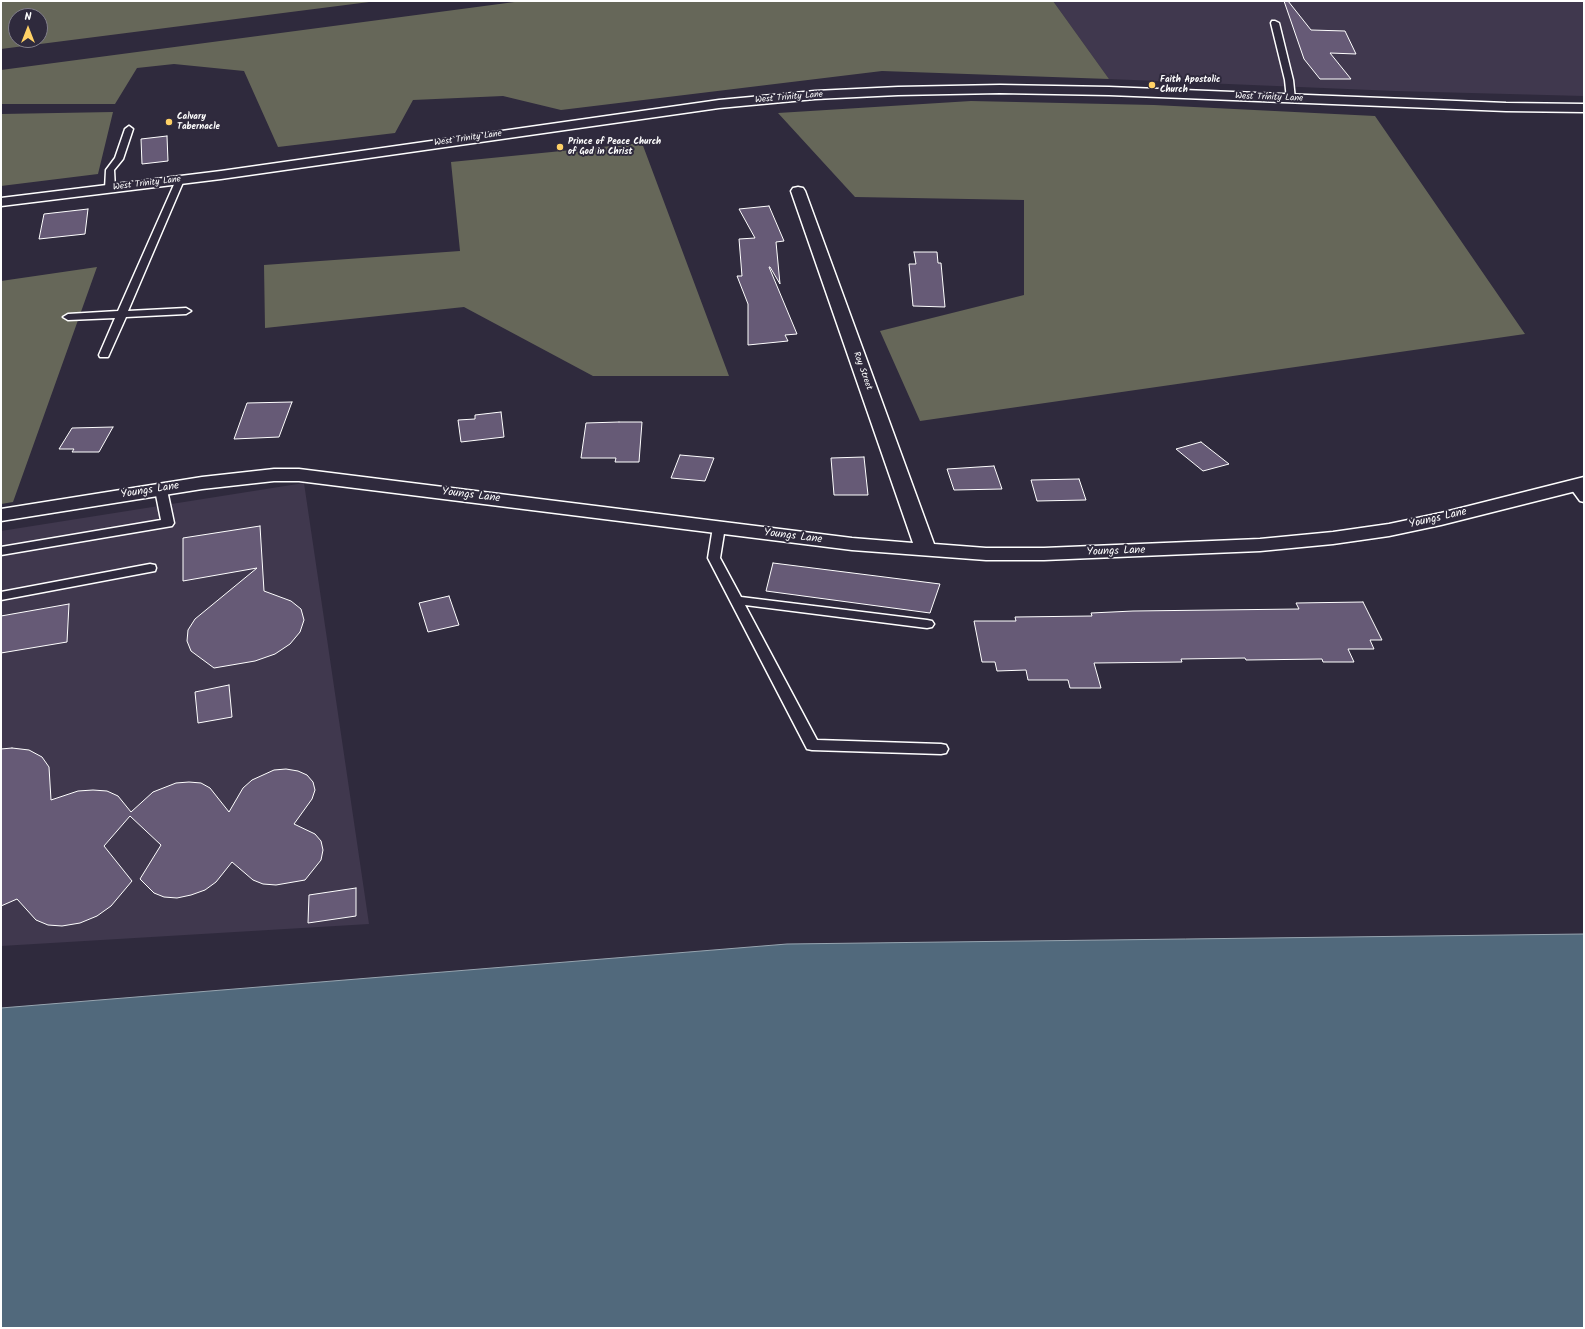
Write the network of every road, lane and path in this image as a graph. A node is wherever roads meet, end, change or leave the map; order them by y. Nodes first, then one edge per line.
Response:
1 (1275, 23) dead end
2 (1291, 98) junction
3 (1584, 108) edge
4 (129, 129) dead end
5 (180, 180) junction
6 (110, 189) junction
7 (798, 191) dead end
8 (1, 202) edge
9 (186, 311) dead end
10 (122, 314) junction
11 (68, 317) dead end
12 (104, 355) dead end
13 (1581, 489) edge
14 (161, 490) junction
15 (1, 515) edge
16 (719, 527) junction
17 (926, 550) junction
18 (1, 551) edge
19 (150, 568) dead end
20 (1, 596) edge
21 (736, 600) junction
22 (927, 624) dead end
23 (941, 749) dead end

1 - 2 lane
2 - 3 street, West Trinity Lane
2 - 5 street, West Trinity Lane
4 - 6 lane
5 - 6 street, West Trinity Lane
5 - 10 lane
6 - 8 street, West Trinity Lane
7 - 17 street, Roy Street
9 - 10 lane
10 - 11 lane
10 - 12 lane
13 - 17 street, Youngs Lane
14 - 15 street, Youngs Lane
14 - 16 street, Youngs Lane
14 - 18 lane
16 - 17 street, Youngs Lane
16 - 21 lane
19 - 20 lane
21 - 22 lane
21 - 23 lane

